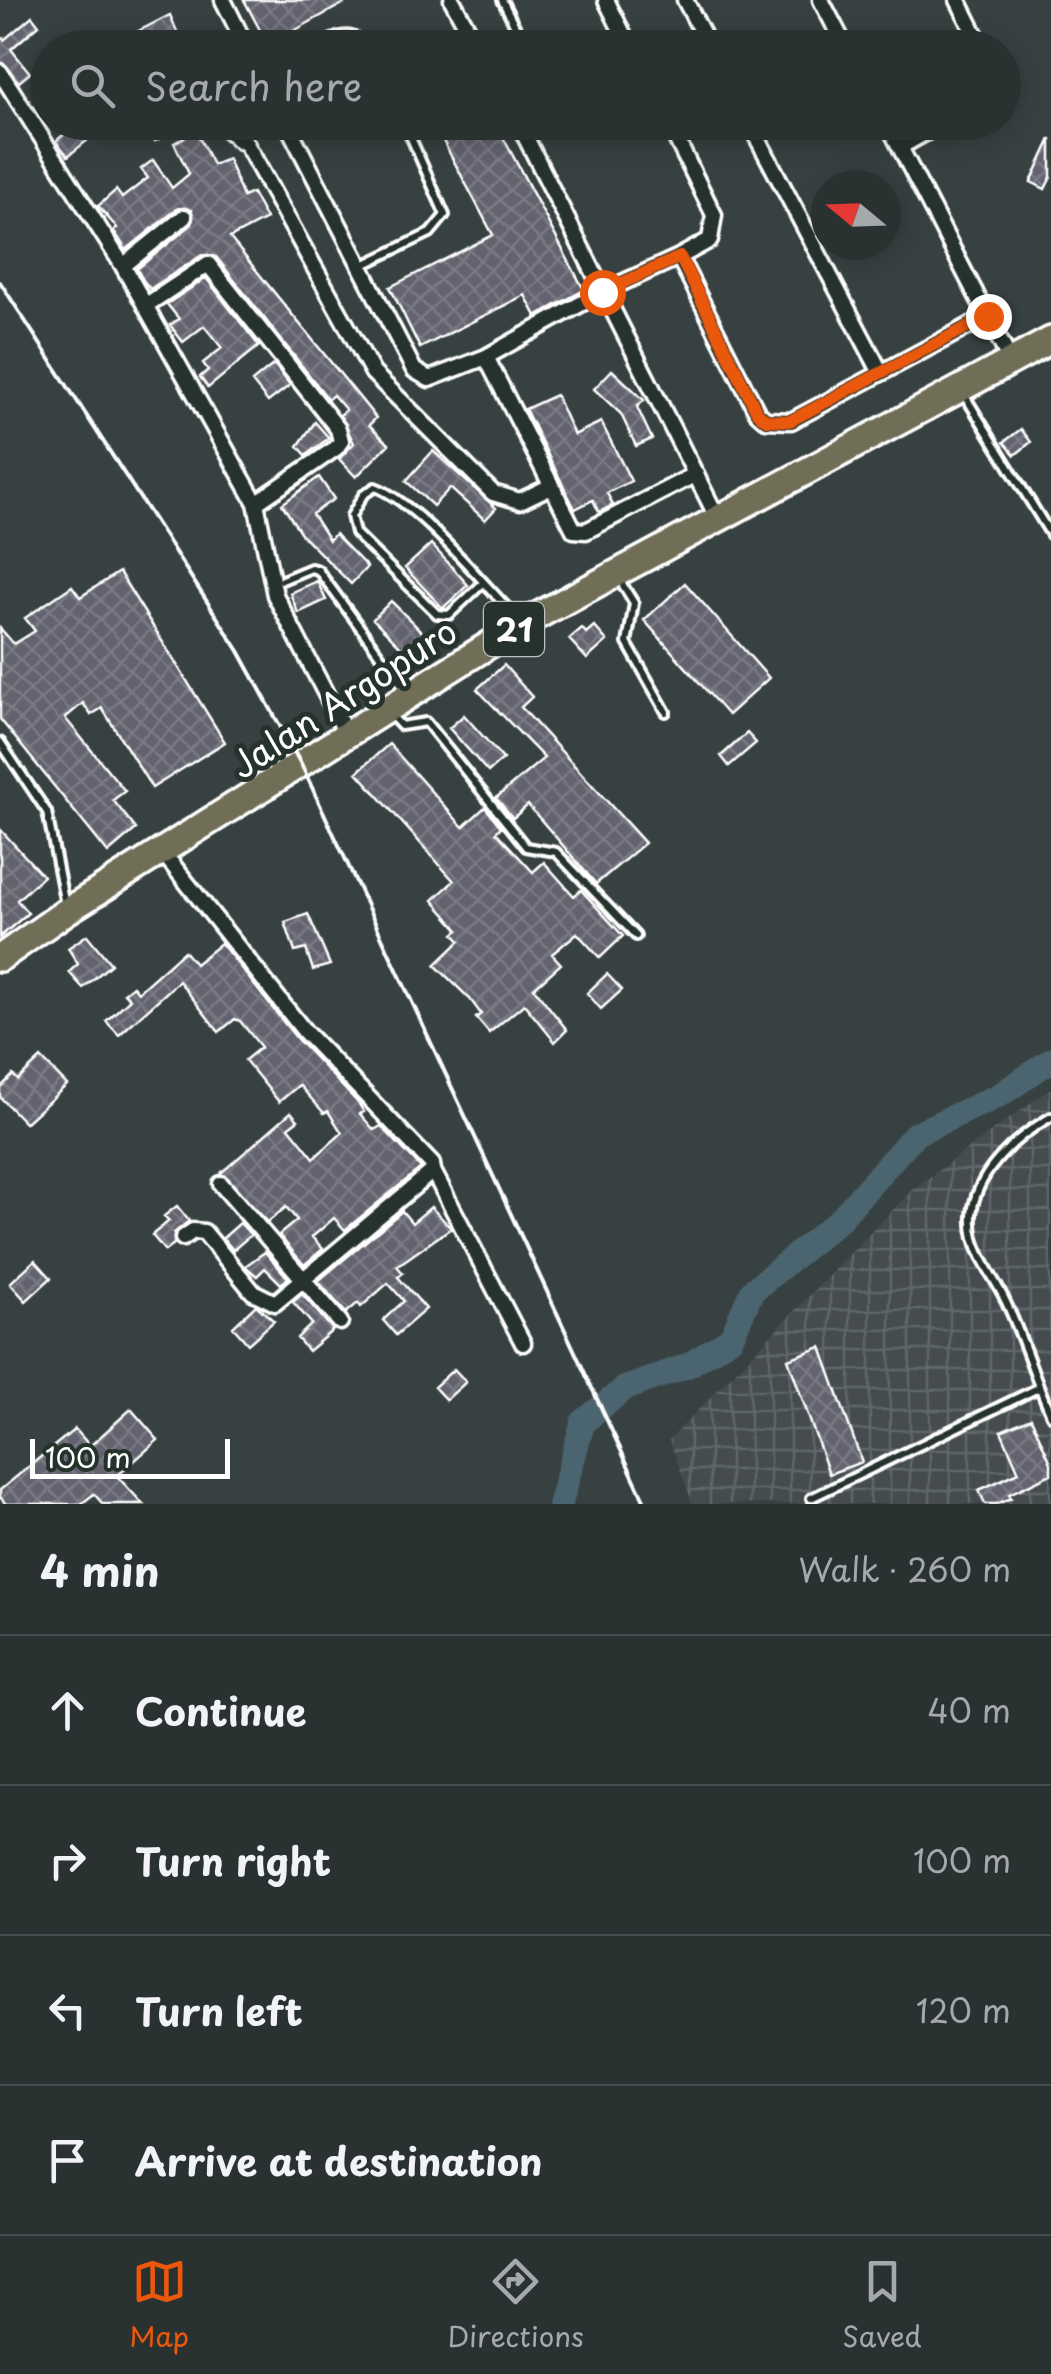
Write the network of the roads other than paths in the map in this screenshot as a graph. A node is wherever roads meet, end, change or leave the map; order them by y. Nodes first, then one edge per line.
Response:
1 (223, 0) edge
2 (452, 0) edge
3 (502, 0) edge
4 (606, 0) edge
5 (685, 0) edge
6 (820, 0) edge
7 (958, 0) edge
8 (238, 30) edge
9 (468, 30) edge
10 (517, 30) edge
11 (622, 30) edge
12 (701, 30) edge
13 (836, 30) edge
14 (973, 30) edge
15 (0, 72) edge
16 (30, 119) edge
17 (43, 140) edge
18 (239, 140) edge
19 (242, 140) edge
20 (296, 140) edge
21 (412, 140) edge
22 (527, 140) edge
23 (677, 140) edge
24 (758, 140) edge
25 (896, 140) edge
26 (912, 140) edge
27 (244, 145) junction
28 (900, 147) junction
29 (184, 218) dead end
30 (680, 257) junction
31 (364, 265) junction
32 (123, 266) junction
33 (602, 292) junction
34 (146, 306) junction
35 (988, 316) junction
36 (1051, 340) edge
37 (486, 357) junction
38 (1011, 362) junction
39 (881, 373) junction
40 (961, 390) junction
41 (696, 474) junction
42 (549, 487) junction
43 (256, 503) junction
44 (718, 519) junction
45 (1051, 536) edge
46 (616, 574) junction
47 (282, 580) dead end
48 (483, 583) junction
49 (522, 624) junction
50 (409, 694) junction
51 (386, 708) junction
52 (666, 712) dead end
53 (347, 735) junction
54 (0, 742) edge
55 (164, 854) junction
56 (66, 912) junction
57 (636, 936) dead end
58 (0, 958) edge
59 (1051, 1117) edge
60 (433, 1171) junction
61 (220, 1184) dead end
62 (183, 1238) dead end
63 (302, 1279) junction
64 (340, 1322) dead end
65 (523, 1342) dead end
66 (1038, 1388) junction
67 (1051, 1415) edge
68 (811, 1498) dead end

1 - 8 street
2 - 9 street
3 - 10 lane
4 - 11 street
5 - 12 street
6 - 13 street
7 - 14 street
15 - 16 street
17 - 32 street
18 - 27 street
19 - 27 street
20 - 31 street
21 - 31 lane
22 - 33 street
23 - 30 street
24 - 39 street
25 - 28 street
26 - 28 street
27 - 42 street
28 - 35 street
29 - 32 street
30 - 33 street
30 - 39 street
31 - 37 street
32 - 34 street
33 - 37 street
33 - 41 street
34 - 43 street
34 - 43 street
35 - 38 street
35 - 39 street
36 - 38 highway, Jalan Argopuro / 21
37 - 42 street
38 - 40 highway, Jalan Argopuro / 21
40 - 44 highway, Jalan Argopuro / 21
40 - 45 lane
41 - 42 street
41 - 44 street
43 - 53 street
44 - 46 highway, Jalan Argopuro / 21
46 - 49 highway, Jalan Argopuro / 21
46 - 52 lane
47 - 50 lane
48 - 48 lane
48 - 49 lane
49 - 50 highway, Jalan Argopuro / 21
50 - 51 highway, Jalan Argopuro / 21
51 - 53 highway, Jalan Argopuro / 21
51 - 57 lane
53 - 55 highway, Jalan Argopuro / 21
54 - 56 lane
55 - 56 highway, Jalan Argopuro / 21
55 - 60 street
56 - 58 highway, Jalan Argopuro / 21
59 - 66 lane
60 - 63 street
60 - 65 street
61 - 63 street
62 - 63 street
63 - 64 street
66 - 67 lane
66 - 68 lane

